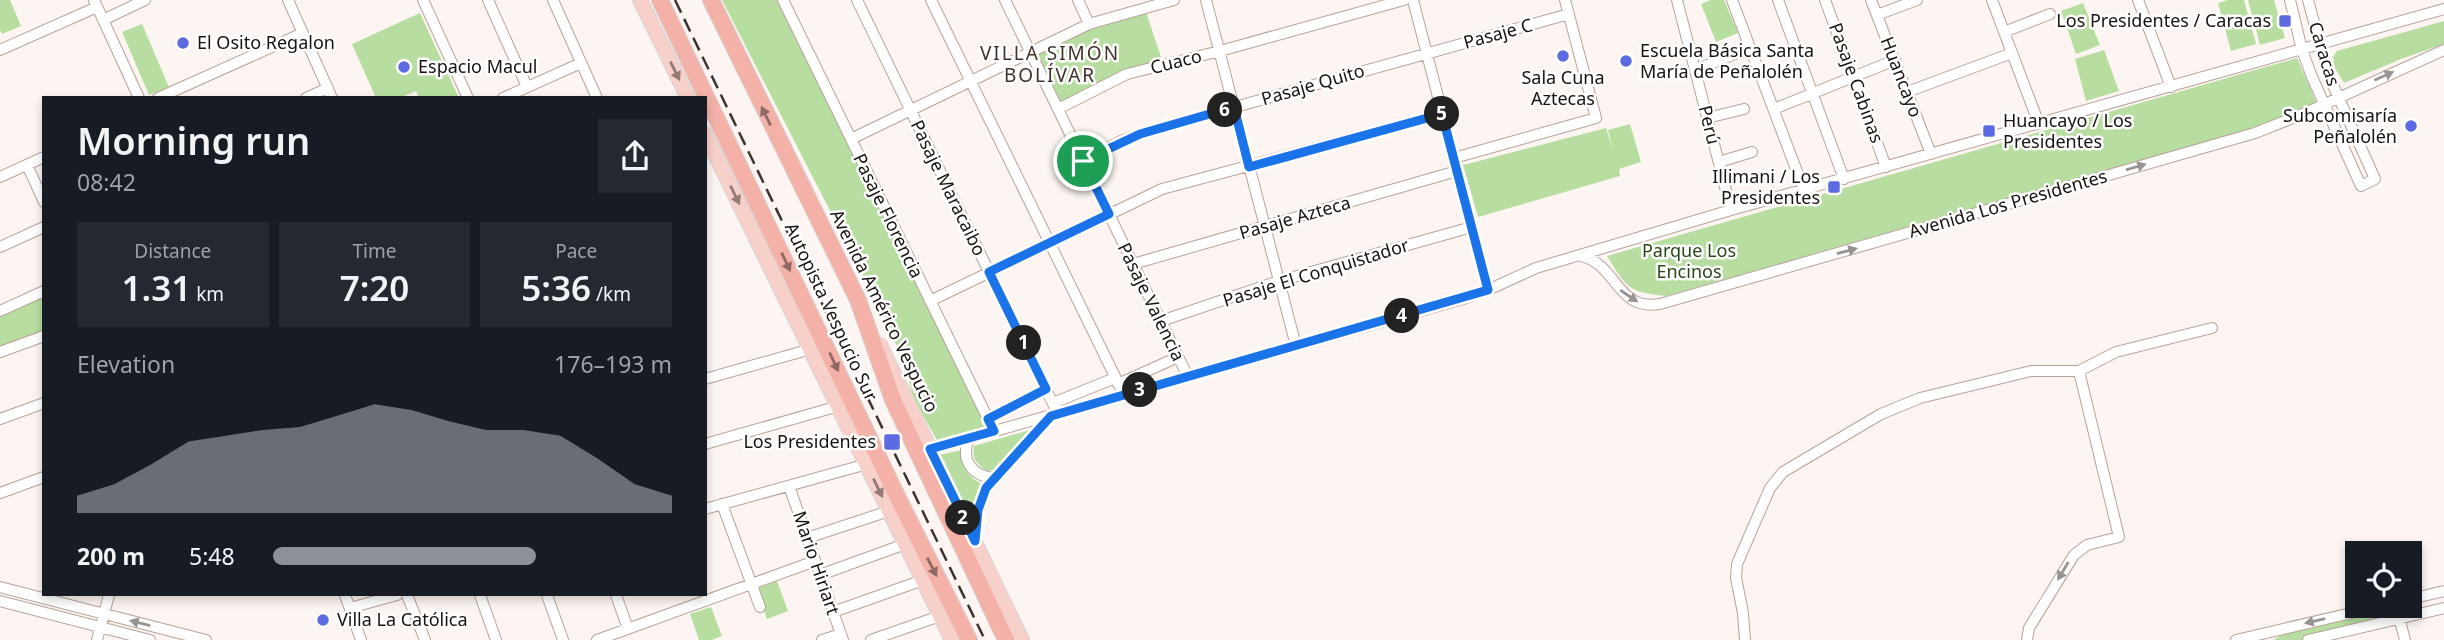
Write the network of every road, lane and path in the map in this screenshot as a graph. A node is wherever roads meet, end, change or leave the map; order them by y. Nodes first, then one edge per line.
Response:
1 (145, 0) edge
2 (288, 0) edge
3 (423, 0) edge
4 (488, 0) edge
5 (552, 0) edge
6 (640, 0) edge
7 (649, 0) edge
8 (660, 0) edge
9 (711, 0) edge
10 (783, 0) edge
11 (857, 0) edge
12 (931, 0) edge
13 (1004, 0) edge
14 (1078, 0) edge
15 (1174, 0) edge
16 (1206, 0) edge
17 (1404, 0) edge
18 (1413, 0) edge
19 (1565, 0) edge
20 (1691, 0) edge
21 (1732, 0) edge
22 (1778, 0) edge
23 (1825, 0) edge
24 (1871, 0) edge
25 (1917, 0) edge
26 (1992, 0) edge
27 (2138, 0) edge
28 (2290, 0) edge
29 (2308, 0) edge
30 (96, 3) edge
31 (1678, 3) edge
32 (1139, 4) edge
33 (2444, 9) edge
34 (1569, 14) junction
35 (2050, 14) dead end
36 (1877, 15) junction
37 (103, 20) junction
38 (1089, 24) junction
39 (2004, 32) junction
40 (303, 33) junction
41 (2319, 45) junction
42 (1750, 48) junction
43 (0, 50) edge
44 (2302, 50) junction
45 (2444, 50) edge
46 (1220, 51) junction
47 (1030, 52) junction
48 (1426, 53) junction
49 (2012, 53) junction
50 (1895, 61) junction
51 (581, 63) junction
52 (1695, 70) junction
53 (1854, 77) junction
54 (970, 81) junction
55 (527, 87) junction
56 (2171, 87) junction
57 (705, 89) junction
58 (1907, 92) junction
59 (330, 93) edge
60 (176, 94) edge
61 (1812, 94) junction
62 (138, 96) edge
63 (467, 96) edge
64 (507, 96) edge
65 (596, 96) edge
66 (687, 96) edge
67 (2338, 97) junction
68 (2324, 104) junction
69 (1234, 107) junction
70 (1058, 109) junction
71 (1744, 109) dead end
72 (1774, 109) junction
73 (910, 110) junction
74 (1442, 114) junction
75 (1707, 118) junction
76 (2039, 124) junction
77 (707, 138) edge
78 (851, 139) junction
79 (1752, 152) dead end
80 (1931, 154) junction
81 (42, 158) edge
82 (1454, 158) junction
83 (1083, 161) junction
84 (1718, 162) junction
85 (27, 165) junction
86 (1249, 167) junction
87 (1886, 167) junction
88 (1457, 171) junction
89 (0, 177) edge
90 (1843, 178) junction
91 (1804, 190) junction
92 (42, 198) edge
93 (1731, 210) junction
94 (1109, 214) junction
95 (1265, 226) junction
96 (42, 228) edge
97 (1472, 228) junction
98 (1049, 243) junction
99 (0, 247) edge
100 (1578, 255) junction
101 (1133, 264) junction
102 (989, 272) junction
103 (1279, 281) junction
104 (1488, 290) junction
105 (42, 292) edge
106 (858, 300) junction
107 (930, 301) junction
108 (0, 311) edge
109 (1161, 321) junction
110 (2212, 328) dead end
111 (42, 337) edge
112 (1296, 346) junction
113 (811, 349) junction
114 (0, 352) edge
115 (1178, 357) junction
116 (2079, 371) junction
117 (1188, 377) junction
118 (707, 378) edge
119 (1117, 381) junction
120 (1046, 389) junction
121 (1124, 395) junction
122 (42, 404) edge
123 (839, 406) junction
124 (1054, 411) junction
125 (0, 419) edge
126 (988, 419) junction
127 (994, 431) junction
128 (968, 439) junction
129 (707, 443) edge
130 (930, 449) junction
131 (867, 464) junction
132 (42, 478) edge
133 (994, 478) junction
134 (789, 486) junction
135 (0, 493) edge
136 (722, 505) junction
137 (707, 509) edge
138 (889, 511) junction
139 (807, 538) junction
140 (975, 541) junction
141 (905, 544) junction
142 (815, 561) junction
143 (820, 575) junction
144 (923, 580) junction
145 (751, 584) junction
146 (0, 587) edge
147 (2444, 591) edge
148 (109, 596) edge
149 (345, 596) edge
150 (393, 596) edge
151 (407, 596) edge
152 (480, 596) edge
153 (547, 596) edge
154 (616, 596) edge
155 (685, 596) edge
156 (2422, 596) edge
157 (0, 601) edge
158 (690, 607) junction
159 (760, 607) dead end
160 (350, 608) junction
161 (2444, 608) edge
162 (833, 612) junction
163 (104, 614) junction
164 (2345, 615) edge
165 (940, 616) junction
166 (2400, 619) junction
167 (101, 627) junction
168 (622, 634) edge
169 (2267, 636) edge
170 (842, 637) edge
171 (187, 638) edge
172 (97, 640) edge
173 (150, 640) edge
174 (206, 640) edge
175 (361, 640) edge
176 (425, 640) edge
177 (496, 640) edge
178 (563, 640) edge
179 (597, 640) edge
180 (822, 640) edge
181 (871, 640) edge
182 (952, 640) edge
183 (969, 640) edge
184 (1006, 640) edge
185 (1023, 640) edge
186 (1745, 640) edge
187 (2026, 640) edge
188 (2236, 640) edge
189 (2308, 640) edge
190 (2405, 640) edge

1 - 37 street
2 - 40 street
3 - 63 street
4 - 55 street
5 - 51 street
6 -> 66 main road
7 - 57 highway
8 - 57 highway, Autopista Vespucio Sur
106 -> 9 highway, Avenida Américo Vespucio
10 - 78 street, Pasaje Florencia
11 - 73 street, Pasaje Maracaibo
12 - 54 street
13 - 47 street, Pasaje Valencia
14 - 38 street
15 - 32 street
16 - 46 street
17 - 46 street, Cuaco
18 - 48 street
19 - 34 street
20 - 31 street
21 - 42 street
22 - 61 street
23 - 53 street, Pasaje Cabinas
24 - 36 street, Huancayo
25 - 36 street
26 - 39 street
27 - 56 street
28 - 44 street, Caracas
29 - 41 street, Caracas
30 - 37 street
30 - 43 street
31 - 52 street, Perú
32 - 38 street
33 - 41 street
34 - 48 street, Pasaje C
34 - 82 street
35 - 39 street
36 - 50 street, Huancayo
37 - 62 street
38 - 47 street
39 - 49 street
40 - 59 street
40 - 60 street
41 - 44 street
41 - 67 street, Caracas
42 - 52 street
42 - 72 street
44 - 56 street
44 - 68 street, Caracas
67 -> 45 street, Avenida Los Presidentes
46 - 69 street
46 - 70 street, Cuaco
47 - 54 street
47 - 70 street, Pasaje Valencia
48 - 69 street, Pasaje Quito
48 - 74 street
49 - 58 street
49 - 76 street
50 - 53 street
50 - 58 street, Huancayo
51 - 55 street
51 - 65 street
52 - 75 street, Perú
53 - 61 street
53 - 87 street, Pasaje Cabinas
54 - 73 street
54 - 98 street
55 - 64 street
56 - 76 street
57 -> 183 highway, Autopista Vespucio Sur
58 - 80 street, Huancayo
61 - 72 street
61 - 90 street
67 - 68 street, Avenida Los Presidentes
67 - 68 street, Caracas
100 -> 68 street, Avenida Los Presidentes
69 - 83 street, Pasaje Quito
69 - 86 street
70 - 83 street, Pasaje Valencia
71 - 75 street
72 - 91 street
73 - 78 street
73 - 102 street, Pasaje Maracaibo
74 - 82 street
74 - 86 street
75 - 84 street, Perú
76 - 80 street
77 -> 113 main road
78 - 107 street, Pasaje Florencia
79 - 84 street
80 - 87 street
81 - 85 street
82 - 88 street
83 - 94 street, Pasaje Valencia
84 - 93 street, Perú
85 - 89 street
85 - 92 street
86 - 94 street
86 - 95 street
87 - 90 street
88 - 95 street, Pasaje Azteca
88 - 97 street
90 - 91 street
91 - 93 street
93 - 100 street
94 - 98 street
94 - 101 street, Pasaje Valencia
95 - 101 street, Pasaje Azteca
95 - 103 street
96 - 99 street
97 - 103 street, Pasaje El Conquistador
97 - 104 street
98 - 102 street
98 - 119 street
100 - 104 street
101 - 109 street, Pasaje Valencia
102 - 107 street
102 - 120 street, Pasaje Maracaibo
103 - 109 street, Pasaje El Conquistador
103 - 112 street
104 - 112 street
105 - 108 street
106 - 130 main road, Avenida Américo Vespucio
106 - 184 highway, Autopista Vespucio Sur
107 - 126 street, Pasaje Florencia
109 - 115 street, Pasaje Valencia
110 - 116 street
111 - 114 street
112 - 117 street
113 - 118 street
113 - 123 main road
115 - 117 street, Pasaje Valencia
115 - 119 street
116 - 186 street
116 -> 187 street
117 - 121 street
119 - 121 street
119 - 124 street
120 - 124 street, Pasaje Maracaibo
120 - 126 street
121 - 124 street
122 - 125 street
123 - 129 street
123 - 131 main road
124 - 127 street
124 - 133 street
126 - 127 street, Pasaje Florencia
127 - 128 street
128 - 130 street
128 - 133 street
130 - 140 main road, Avenida Américo Vespucio
131 - 134 street
131 -> 138 main road
132 - 135 street
133 - 140 street
134 - 136 street
134 - 139 street, Mario Hiriart
136 - 137 street
136 - 145 street
138 - 139 street
138 - 141 main road
139 - 142 street, Mario Hiriart
140 - 185 main road, Avenida Américo Vespucio
141 - 143 street
141 - 144 main road
142 - 143 street, Mario Hiriart
142 - 145 street
143 - 162 street, Mario Hiriart
144 - 162 street
144 - 165 main road
145 - 158 street
145 - 159 street
146 - 163 street
147 - 156 street
148 - 163 street
149 - 160 street
150 - 160 street
151 - 176 street
152 - 177 street
153 - 178 street
154 - 168 street
155 - 158 street
157 - 167 street
158 - 168 street
160 - 175 street
161 - 166 street
162 - 170 street, Mario Hiriart
163 - 167 street
171 -> 163 street
164 -> 169 street
165 - 181 street
165 - 182 main road
166 - 189 street
166 - 190 street
167 - 172 street
167 - 173 street
168 - 179 street
169 - 188 street
170 - 180 street
171 - 174 street

